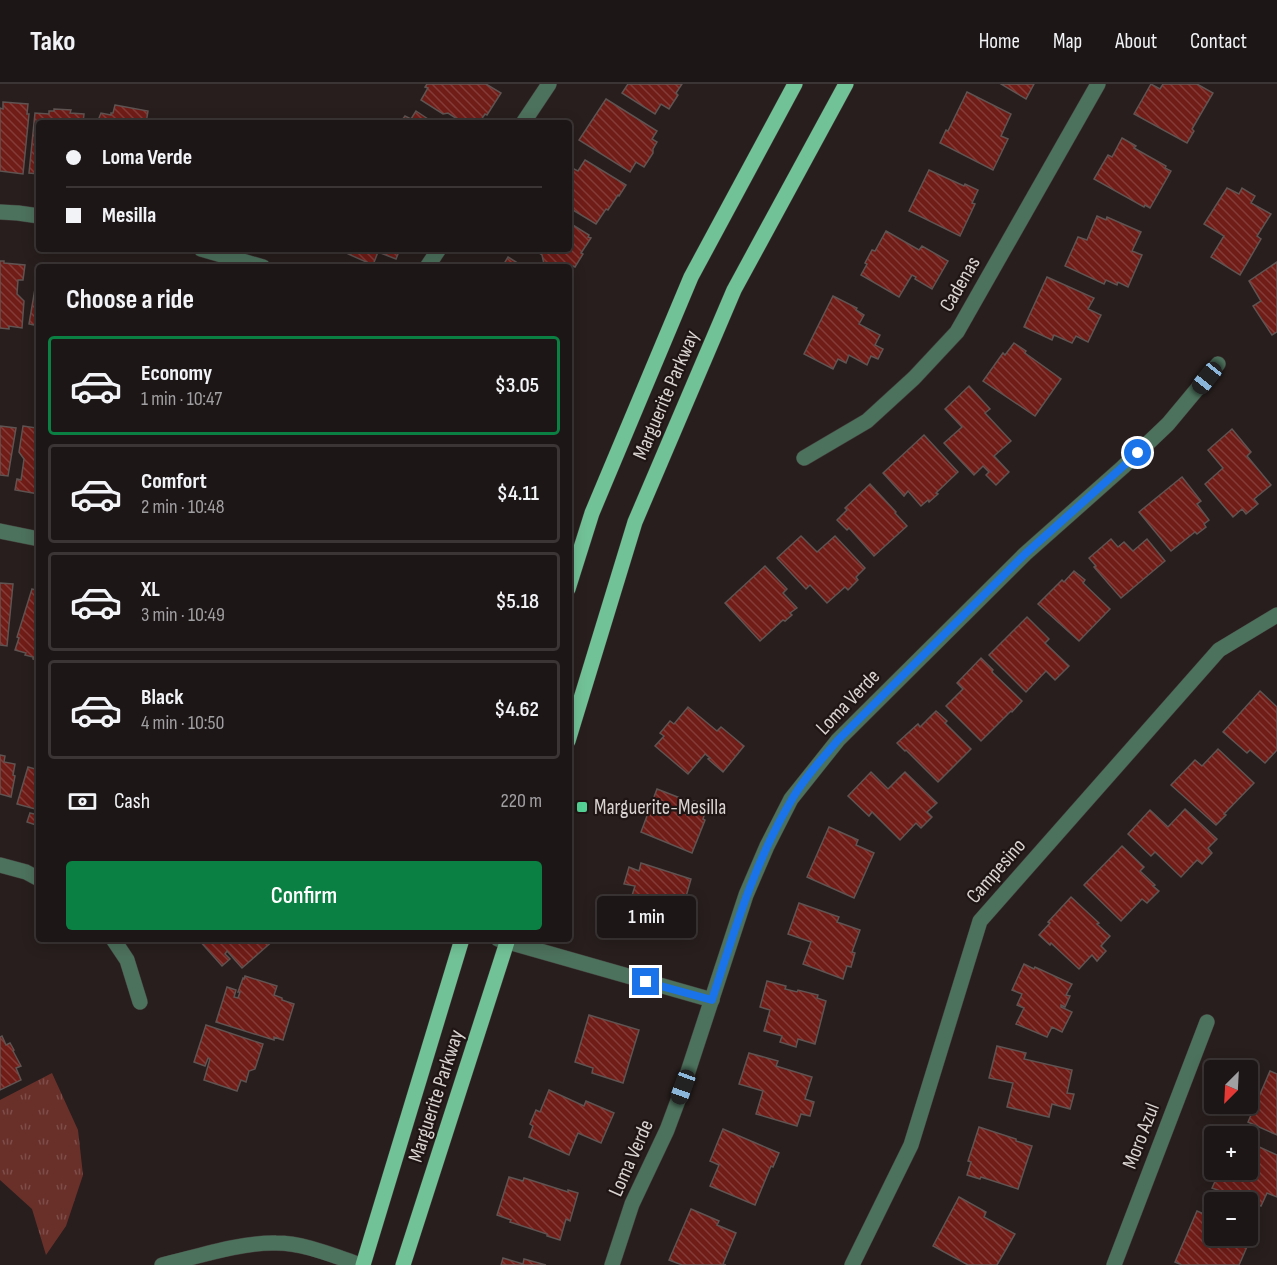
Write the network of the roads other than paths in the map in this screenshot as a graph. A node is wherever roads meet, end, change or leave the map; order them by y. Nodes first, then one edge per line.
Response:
1 (549, 84) edge
2 (795, 84) edge
3 (846, 84) edge
4 (1098, 84) edge
5 (525, 120) edge
6 (0, 212) edge
7 (36, 216) edge
8 (211, 252) edge
9 (253, 264) edge
10 (1218, 364) dead end
11 (804, 458) dead end
12 (0, 531) edge
13 (36, 537) edge
14 (572, 576) edge
15 (1277, 615) edge
16 (572, 728) edge
17 (0, 865) edge
18 (36, 877) edge
19 (114, 942) edge
20 (461, 942) edge
21 (504, 942) edge
22 (512, 942) edge
23 (712, 1000) junction
24 (140, 1002) dead end
25 (1207, 1022) dead end
26 (162, 1265) edge
27 (362, 1265) edge
28 (403, 1265) edge
29 (612, 1265) edge
30 (852, 1265) edge
31 (1114, 1265) edge

1 - 5 street
2 - 14 main road, Marguerite Parkway
3 - 16 main road, Marguerite Parkway
4 - 11 street, Cadenas
6 - 7 street
8 - 9 street
10 - 23 street, Loma Verde
12 - 13 street
15 - 30 street, Campesino
17 - 18 street
19 - 24 street
20 - 27 main road, Marguerite Parkway
21 - 28 main road, Marguerite Parkway
22 - 23 street
23 - 29 street, Loma Verde
25 - 31 street, Moro Azul
26 - 27 street

